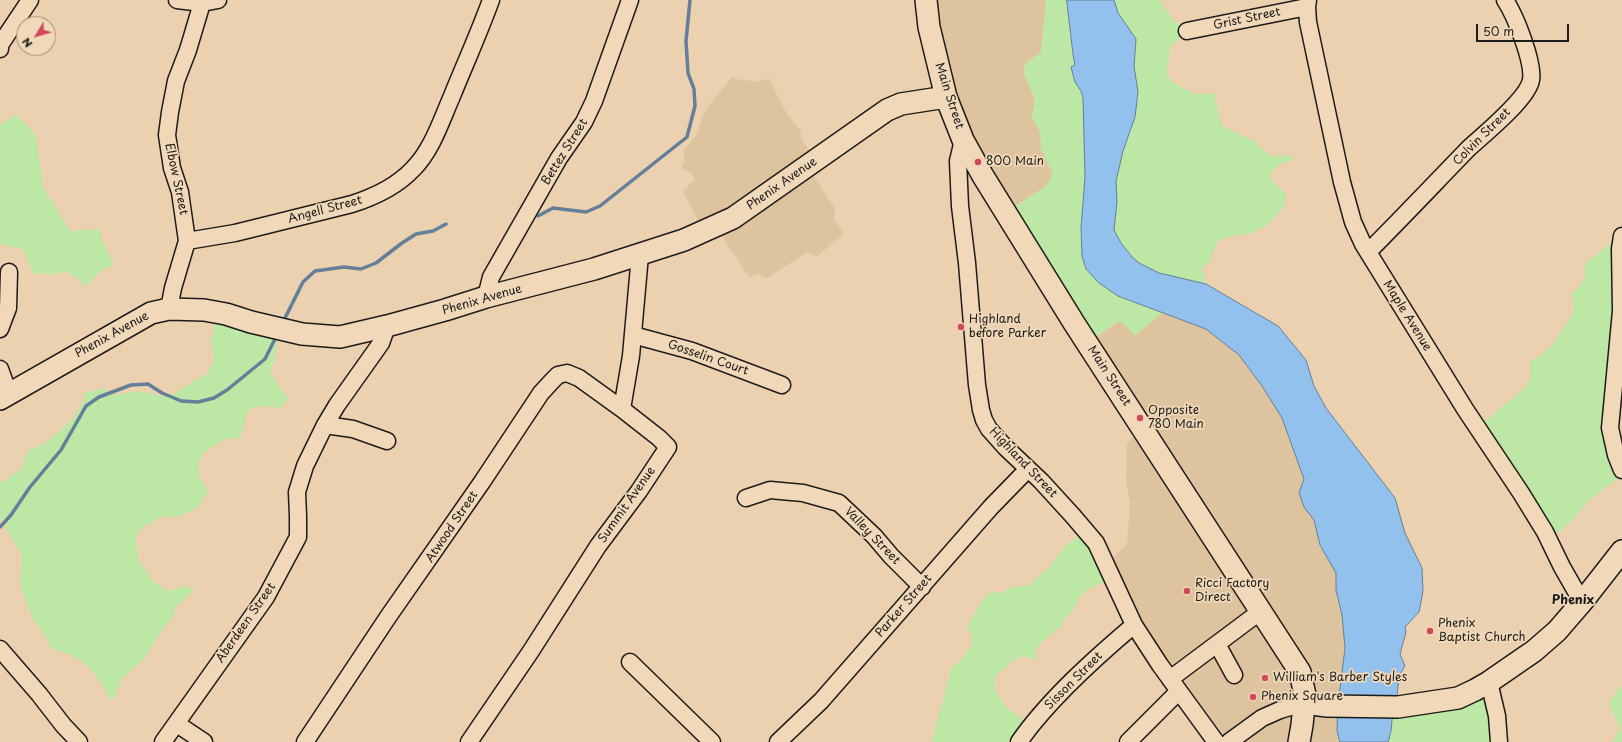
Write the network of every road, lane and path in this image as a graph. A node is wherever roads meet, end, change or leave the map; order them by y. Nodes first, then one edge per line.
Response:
1 (30, 0) edge
2 (177, 0) edge
3 (218, 0) edge
4 (491, 0) edge
5 (630, 0) edge
6 (926, 0) edge
7 (1505, 0) edge
8 (202, 3) junction
9 (1308, 3) edge
10 (1187, 32) dead end
11 (0, 49) edge
12 (946, 97) junction
13 (963, 140) junction
14 (1622, 236) edge
15 (187, 241) junction
16 (1368, 252) junction
17 (640, 255) junction
18 (9, 272) dead end
19 (486, 297) junction
20 (169, 309) junction
21 (386, 326) junction
22 (0, 329) edge
23 (633, 335) junction
24 (0, 369) edge
25 (782, 385) dead end
26 (5, 397) edge
27 (622, 409) junction
28 (325, 425) junction
29 (387, 441) dead end
30 (1028, 469) junction
31 (1622, 470) edge
32 (746, 498) dead end
33 (1622, 552) edge
34 (922, 587) junction
35 (1582, 602) junction
36 (1261, 611) junction
37 (1134, 625) junction
38 (1216, 644) junction
39 (1, 653) edge
40 (630, 662) dead end
41 (1234, 675) dead end
42 (1489, 682) junction
43 (1175, 685) junction
44 (1304, 703) junction
45 (177, 724) junction
46 (79, 742) edge
47 (163, 742) edge
48 (204, 742) edge
49 (305, 742) edge
50 (469, 742) edge
51 (712, 742) edge
52 (778, 742) edge
53 (1019, 742) edge
54 (1128, 742) edge
55 (1216, 742) edge
56 (1229, 742) edge
57 (1299, 742) edge
58 (1499, 742) edge

1 - 11 street
2 - 8 street
3 - 8 street
4 - 15 street, Angell Street
5 - 19 street, Bettez Street
6 - 12 main road, Main Street
7 - 16 street, Colvin Street
8 - 15 street, Elbow Street
9 - 10 street, Grist Street
9 - 16 street, Maple Avenue
12 - 13 main road, Main Street
12 - 17 main road, Phenix Avenue
13 - 30 street, Highland Street
13 - 36 main road, Main Street
14 - 31 street
15 - 20 street, Elbow Street
16 - 35 street, Maple Avenue
17 - 19 main road, Phenix Avenue
17 - 23 street
18 - 22 street
19 - 21 main road, Phenix Avenue
20 - 21 main road, Phenix Avenue
20 - 26 main road, Phenix Avenue
21 - 28 street, Aberdeen Street
23 - 25 street, Gosselin Court
23 - 27 street
24 - 26 street
27 - 49 street, Atwood Street
27 - 50 street, Summit Avenue
28 - 29 street
28 - 45 street, Aberdeen Street
30 - 34 street, Parker Street
30 - 37 street, Highland Street
32 - 34 street, Valley Street
33 - 35 main road
34 - 52 street, Parker Street
35 - 42 main road
36 - 38 street
36 - 44 main road, Main Street
37 - 43 street, Highland Street
37 - 53 street, Sisson Street
38 - 41 street
38 - 43 street
39 - 46 street
40 - 51 street
42 - 44 main road
42 - 58 street
43 - 54 street
43 - 55 street, Highland Street
44 - 56 street
44 - 57 main road, Main Street
45 - 47 street, Aberdeen Street
45 - 48 street

